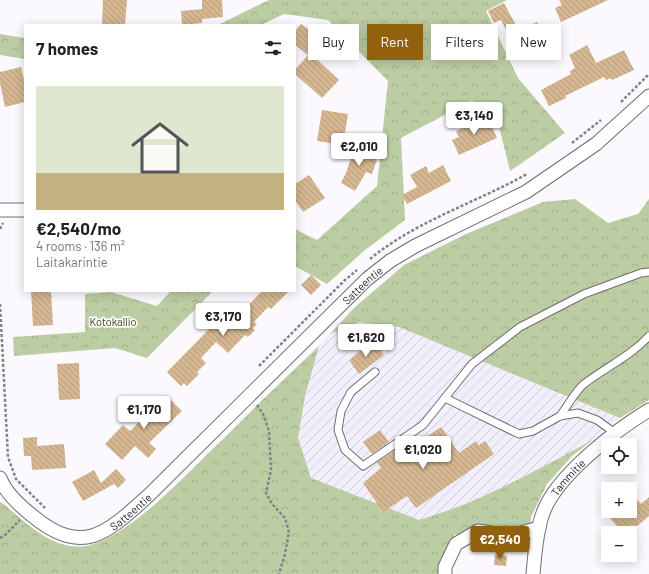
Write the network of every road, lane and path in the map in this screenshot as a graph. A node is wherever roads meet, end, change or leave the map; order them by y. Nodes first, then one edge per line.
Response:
1 (649, 74) edge
2 (649, 96) edge
3 (617, 106) dead end
4 (607, 116) dead end
5 (568, 146) dead end
6 (530, 173) dead end
7 (0, 210) edge
8 (24, 210) edge
9 (367, 262) dead end
10 (361, 266) dead end
11 (649, 272) edge
12 (0, 304) edge
13 (649, 336) edge
14 (256, 370) dead end
15 (375, 372) dead end
16 (446, 398) junction
17 (255, 402) dead end
18 (649, 410) edge
19 (560, 416) junction
20 (615, 433) junction
21 (0, 478) edge
22 (47, 509) dead end
23 (28, 512) junction
24 (539, 528) junction
25 (0, 538) edge
26 (279, 574) edge
27 (445, 574) edge
28 (533, 574) edge

1 - 3 path
2 - 23 street, Satteentie
4 - 5 path
6 - 9 path
7 - 8 street
10 - 14 path
11 - 16 lane
12 - 22 path
13 - 19 lane
15 - 16 lane
16 - 19 lane
17 - 26 path
18 - 20 street, Tammitie
19 - 20 lane
20 - 24 street, Tammitie
21 - 23 street, Satteentie
23 - 25 path
24 - 27 street
24 - 28 street, Tammitie

